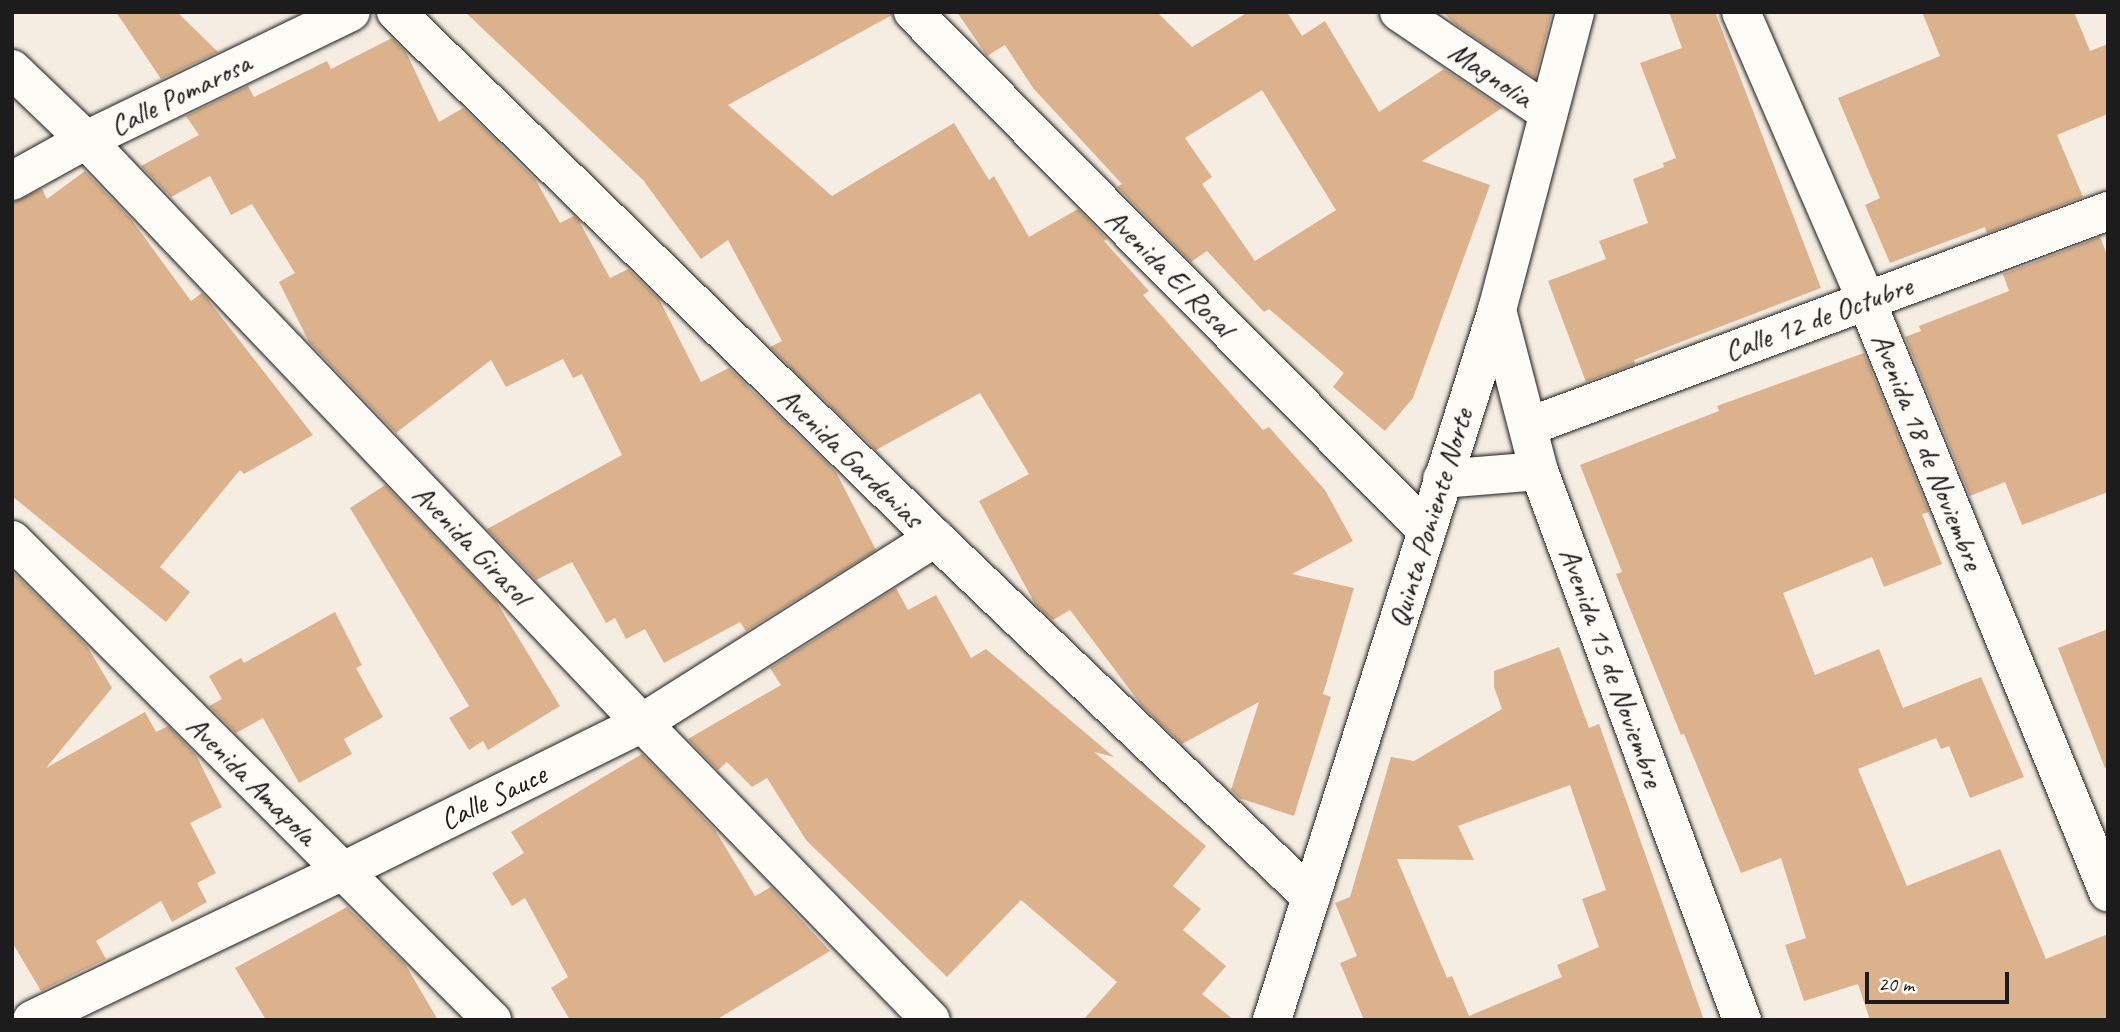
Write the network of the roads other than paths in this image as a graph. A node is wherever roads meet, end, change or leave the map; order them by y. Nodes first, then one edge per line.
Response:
1 (351, 12) edge
2 (396, 12) edge
3 (913, 12) edge
4 (1399, 12) edge
5 (1575, 12) edge
6 (1741, 12) edge
7 (12, 69) edge
8 (1548, 113) junction
9 (86, 140) junction
10 (12, 181) edge
11 (2108, 211) edge
12 (1867, 300) junction
13 (1497, 310) junction
14 (1530, 426) junction
15 (1539, 471) junction
16 (1442, 479) junction
17 (1427, 531) junction
18 (935, 538) junction
19 (12, 540) edge
20 (642, 723) junction
21 (343, 872) junction
22 (2108, 892) edge
23 (1311, 897) junction
24 (32, 1020) edge
25 (492, 1020) edge
26 (931, 1020) edge
27 (1272, 1020) edge
28 (1742, 1020) edge

1 - 9 street, Calle Pomarosa
2 - 18 street, Avenida Gardenias
3 - 17 street, Avenida El Rosal
4 - 8 street, Magnolia
5 - 8 street, Quinta Poniente Norte
6 - 12 street, Avenida 18 de Noviembre
7 - 9 street, Avenida Girasol
8 - 13 street, Quinta Poniente Norte
9 - 10 street, Calle Pomarosa
9 - 20 street, Avenida Girasol
11 - 12 street, Calle 12 de Octubre
12 - 14 street, Calle 12 de Octubre
12 - 22 street, Avenida 18 de Noviembre
13 - 14 street, Avenida 15 de Noviembre
13 - 16 street, Quinta Poniente Norte
14 - 15 street, Avenida 15 de Noviembre
15 - 16 street
15 - 28 street, Avenida 15 de Noviembre
16 - 17 street, Quinta Poniente Norte
17 - 23 street, Quinta Poniente Norte
18 - 20 street, Calle Sauce
18 - 23 street, Avenida Gardenias
19 - 21 street, Avenida Amapola
20 - 21 street, Calle Sauce
20 - 26 street, Avenida Girasol
21 - 24 street, Calle Sauce
21 - 25 street, Avenida Amapola
23 - 27 street, Quinta Poniente Norte

